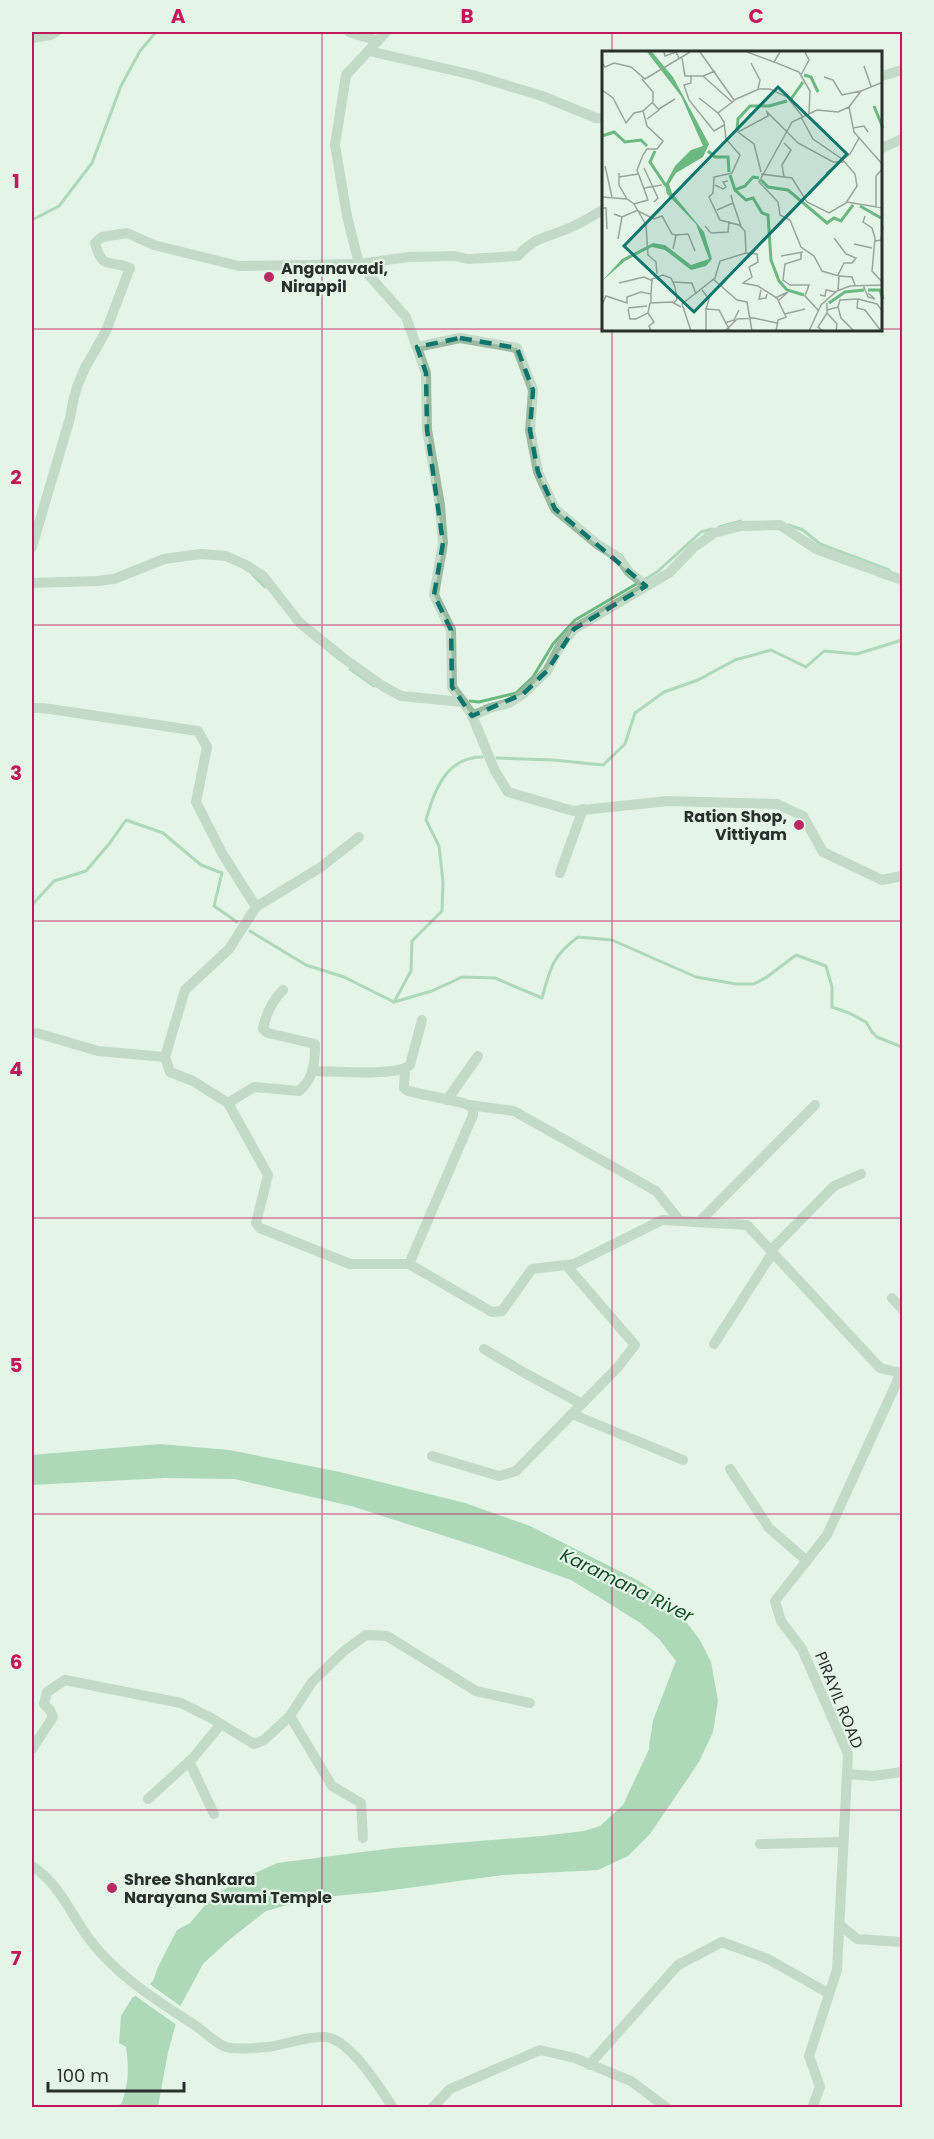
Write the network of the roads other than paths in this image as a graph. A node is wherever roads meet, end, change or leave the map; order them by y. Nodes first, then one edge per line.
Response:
1 (56, 32) edge
2 (349, 32) edge
3 (386, 32) edge
4 (32, 38) edge
5 (378, 40) junction
6 (369, 51) junction
7 (903, 70) edge
8 (883, 76) edge
9 (602, 118) edge
10 (903, 139) edge
11 (883, 148) edge
12 (602, 210) edge
13 (359, 264) junction
14 (417, 347) junction
15 (32, 547) edge
16 (903, 580) edge
17 (32, 583) edge
18 (646, 586) junction
19 (463, 702) junction
20 (32, 708) edge
21 (472, 716) junction
22 (584, 809) junction
23 (358, 837) dead end
24 (560, 873) dead end
25 (903, 876) edge
26 (256, 907) junction
27 (284, 990) dead end
28 (422, 1020) dead end
29 (37, 1033) dead end
30 (478, 1056) dead end
31 (165, 1057) junction
32 (405, 1070) junction
33 (312, 1071) junction
34 (447, 1100) junction
35 (228, 1104) junction
36 (815, 1105) dead end
37 (469, 1106) junction
38 (861, 1174) dead end
39 (680, 1221) junction
40 (699, 1222) junction
41 (772, 1251) junction
42 (409, 1264) junction
43 (566, 1265) junction
44 (892, 1299) dead end
45 (903, 1309) edge
46 (714, 1344) dead end
47 (484, 1349) dead end
48 (902, 1373) edge
49 (582, 1404) junction
50 (572, 1414) junction
51 (432, 1456) dead end
52 (682, 1460) dead end
53 (730, 1469) dead end
54 (807, 1561) junction
55 (530, 1703) dead end
56 (290, 1716) junction
57 (221, 1724) junction
58 (32, 1749) edge
59 (189, 1761) junction
60 (903, 1772) edge
61 (847, 1774) junction
62 (148, 1799) dead end
63 (214, 1814) dead end
64 (363, 1838) dead end
65 (843, 1842) junction
66 (760, 1844) dead end
67 (32, 1866) edge
68 (839, 1924) junction
69 (903, 1942) edge
70 (828, 1993) junction
71 (589, 2065) junction
72 (393, 2108) edge
73 (432, 2108) edge
74 (667, 2108) edge
75 (812, 2108) edge

1 - 4 street
2 - 5 street
3 - 5 street
5 - 6 street
6 - 9 street
6 - 13 street
7 - 8 street
10 - 11 street
12 - 13 street
13 - 14 street
13 - 15 street
14 - 18 street
14 - 19 street
16 - 18 street
17 - 19 street
18 - 21 street
19 - 21 street
20 - 26 street
21 - 22 street
22 - 24 street
22 - 25 street
23 - 26 street
26 - 31 street
27 - 33 street
28 - 32 street
29 - 31 street
30 - 34 street
31 - 35 street
32 - 33 street
32 - 34 street
33 - 35 street
34 - 37 street
35 - 42 street
36 - 40 street
37 - 39 street
37 - 42 street
38 - 41 street
39 - 40 street
39 - 43 street
40 - 41 street
41 - 46 street
41 - 48 street
42 - 43 street
43 - 49 street
44 - 45 street
47 - 49 street
48 - 54 street, PIRAYIL ROAD
49 - 50 street
50 - 51 street
50 - 52 street
53 - 54 street
54 - 61 street, PIRAYIL ROAD
55 - 56 street
56 - 57 street
56 - 64 street
57 - 58 street
57 - 59 street
59 - 62 street
59 - 63 street
60 - 61 street
61 - 65 street, PIRAYIL ROAD
65 - 66 street
65 - 68 street, PIRAYIL ROAD
67 - 72 street
68 - 69 street
68 - 70 street, PIRAYIL ROAD
70 - 71 street
70 - 75 street, PIRAYIL ROAD
71 - 73 street
71 - 74 street

